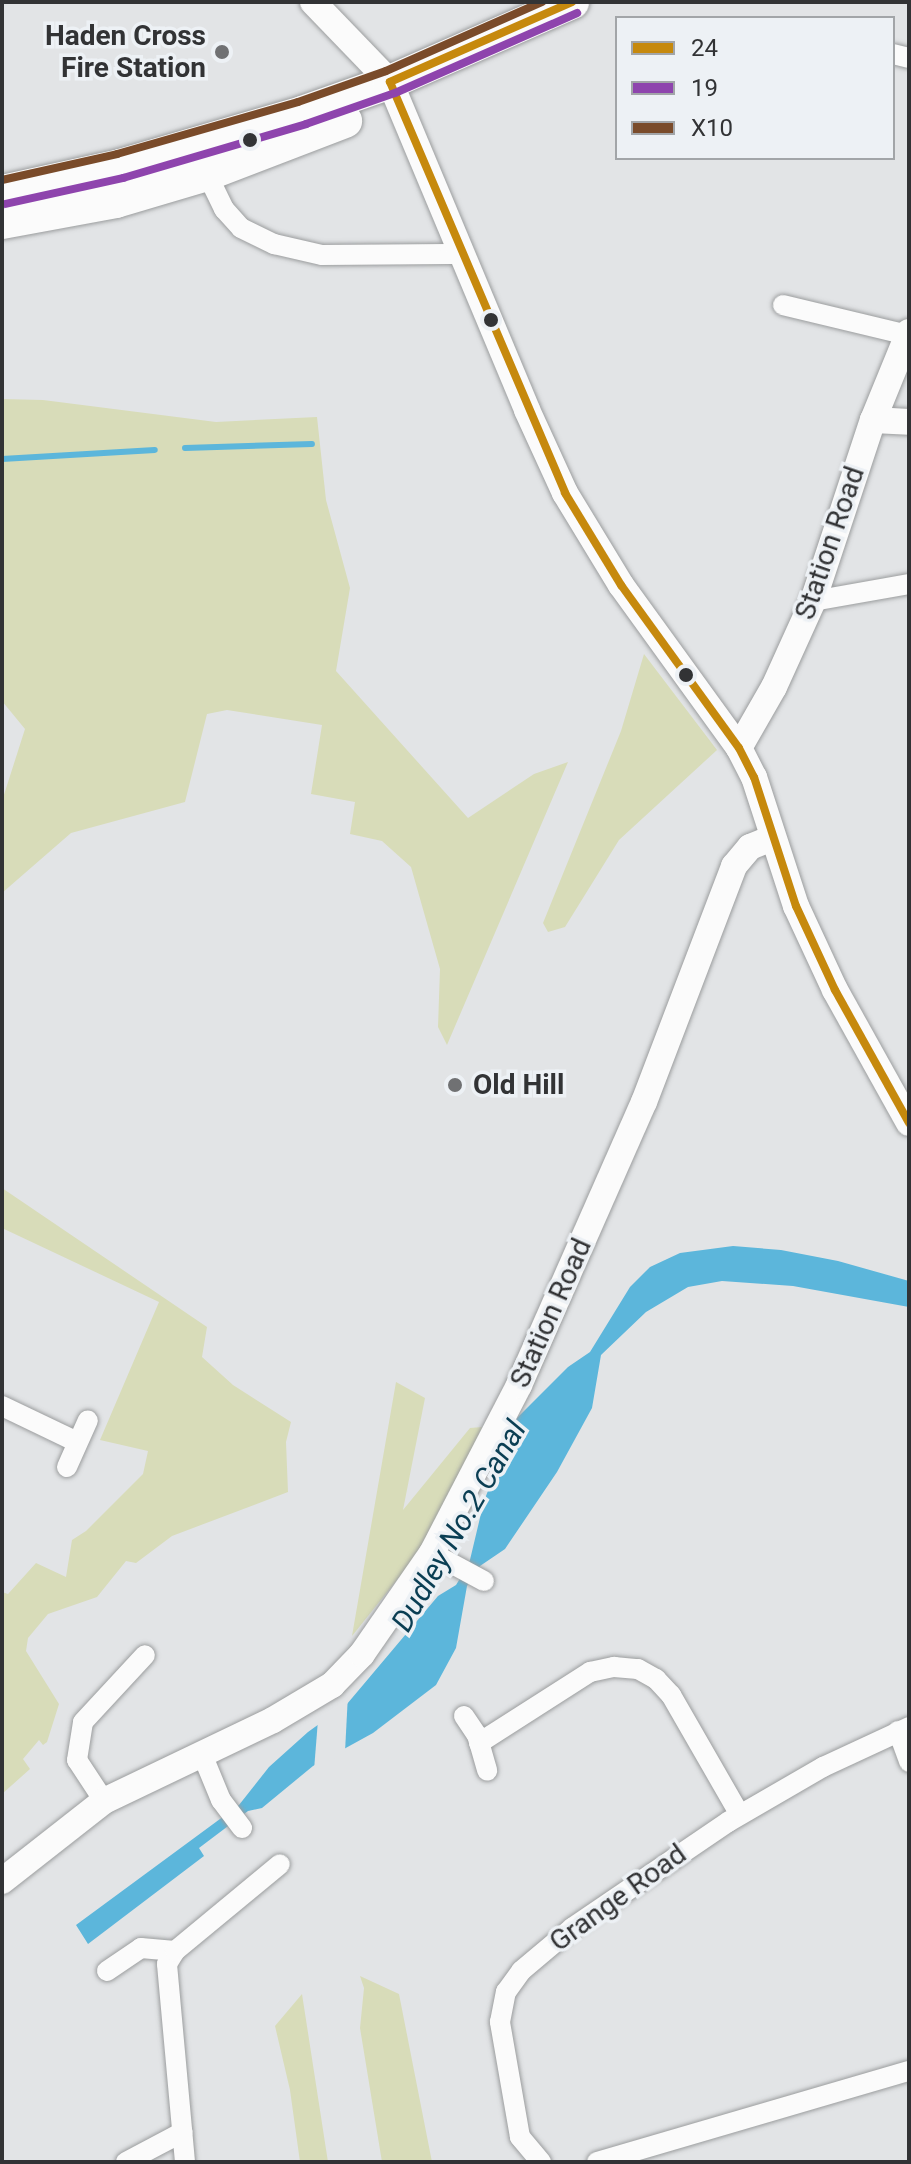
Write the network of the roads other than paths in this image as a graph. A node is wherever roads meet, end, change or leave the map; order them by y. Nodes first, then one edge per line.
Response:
1 (313, 2) edge
2 (572, 2) edge
3 (390, 82) junction
4 (207, 174) junction
5 (2, 192) edge
6 (2, 222) edge
7 (462, 250) junction
8 (783, 305) dead end
9 (908, 334) edge
10 (873, 420) junction
11 (909, 422) edge
12 (909, 584) edge
13 (813, 601) junction
14 (739, 748) junction
15 (772, 838) junction
16 (909, 1123) edge
17 (2, 1406) edge
18 (88, 1420) dead end
19 (77, 1442) junction
20 (67, 1467) dead end
21 (440, 1557) junction
22 (484, 1581) dead end
23 (145, 1655) dead end
24 (464, 1716) dead end
25 (904, 1729) edge
26 (479, 1743) junction
27 (202, 1754) junction
28 (909, 1762) edge
29 (487, 1771) dead end
30 (104, 1801) junction
31 (740, 1815) junction
32 (242, 1828) dead end
33 (280, 1864) dead end
34 (2, 1881) edge
35 (175, 1951) junction
36 (107, 1971) dead end
37 (909, 2071) edge
38 (183, 2132) junction
39 (126, 2162) edge
40 (185, 2162) edge
41 (541, 2162) edge
42 (597, 2162) edge

1 - 3 street
2 - 3 main road
3 - 4 main road
3 - 5 main road
3 - 7 street
4 - 6 main road
4 - 7 street
7 - 14 street
8 - 9 street
9 - 10 street, Station Road
10 - 11 street
10 - 13 street, Station Road
12 - 13 street
13 - 14 street, Station Road
14 - 15 street
15 - 16 street
15 - 21 street, Station Road
17 - 19 street
18 - 19 street
19 - 20 street
21 - 22 street
21 - 27 street, Station Road
23 - 30 street
24 - 26 street
25 - 28 street, Grange Road
25 - 31 street, Grange Road
26 - 29 street
26 - 31 street
27 - 30 street, Station Road
27 - 32 street
30 - 34 street, Station Road
31 - 41 street, Grange Road
33 - 35 street
35 - 36 street
35 - 38 street
37 - 42 street
38 - 39 street
38 - 40 street

